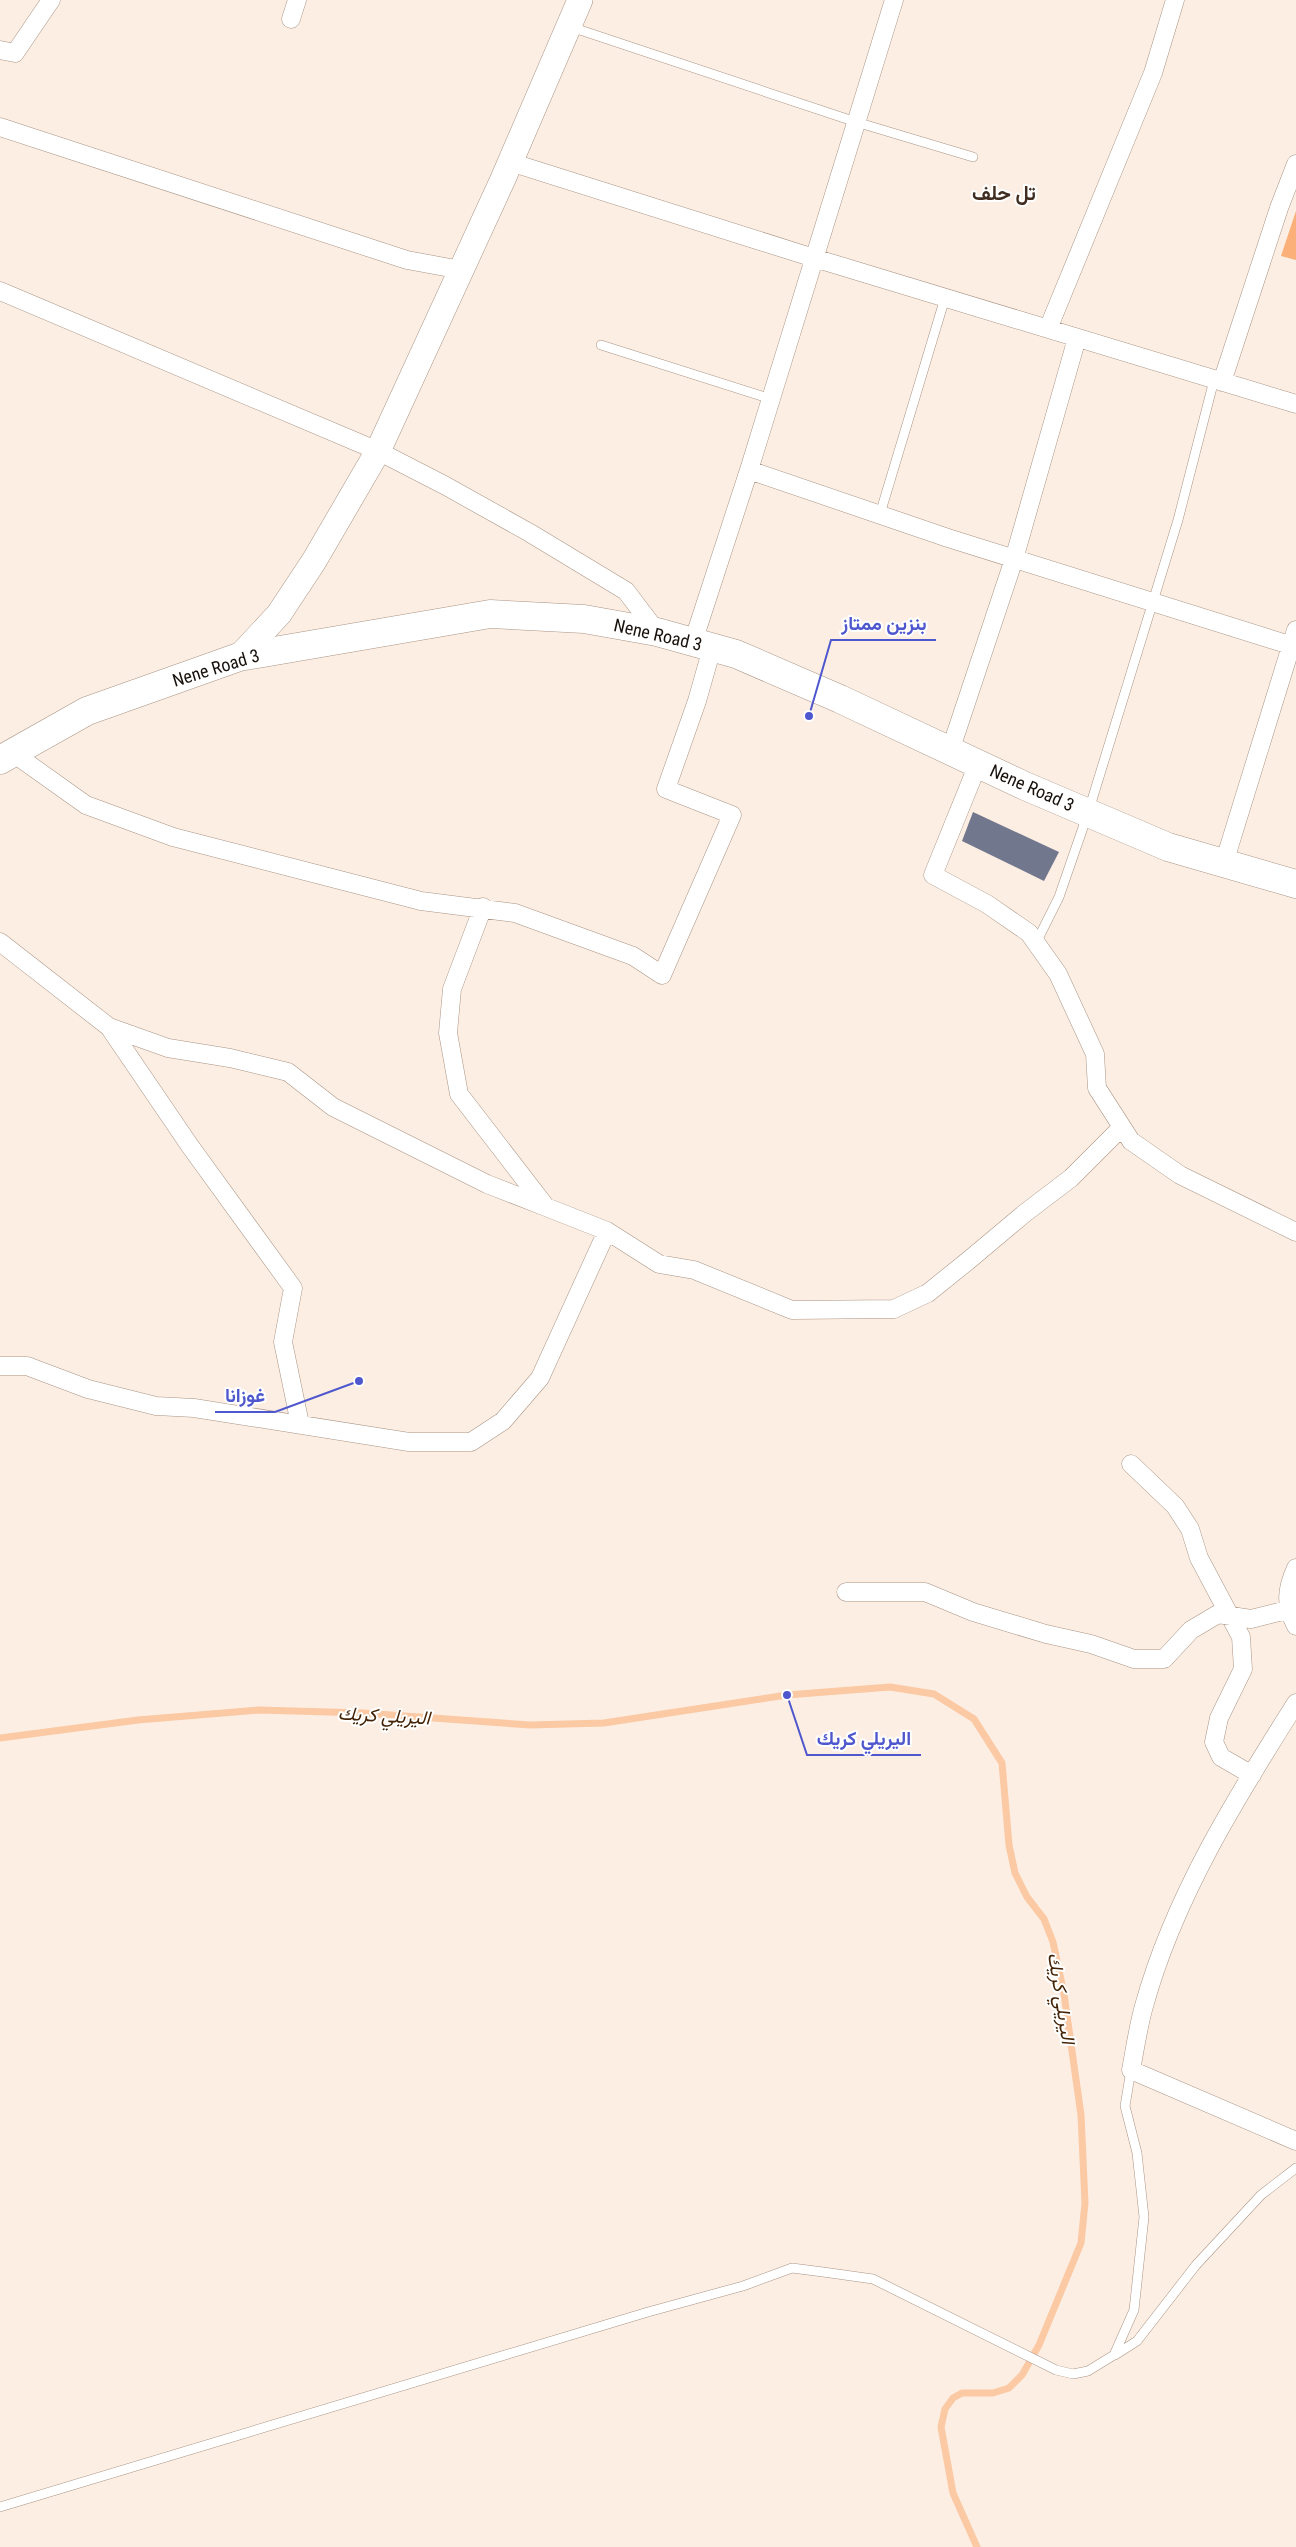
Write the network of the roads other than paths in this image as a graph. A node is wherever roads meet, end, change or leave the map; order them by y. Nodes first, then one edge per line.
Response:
1 (51, 0) edge
2 (297, 0) edge
3 (580, 0) edge
4 (894, 0) edge
5 (1175, 0) edge
6 (291, 19) dead end
7 (569, 26) junction
8 (0, 50) edge
9 (856, 122) junction
10 (0, 127) edge
11 (973, 157) dead end
12 (510, 162) junction
13 (1296, 164) edge
14 (814, 258) junction
15 (461, 270) junction
16 (0, 291) edge
17 (945, 298) junction
18 (1048, 329) junction
19 (1077, 338) junction
20 (601, 345) dead end
21 (1218, 381) junction
22 (771, 399) junction
23 (1296, 404) edge
24 (378, 450) junction
25 (749, 470) junction
26 (880, 514) junction
27 (1014, 559) junction
28 (1152, 603) junction
29 (657, 632) junction
30 (1294, 641) edge
31 (703, 645) junction
32 (239, 657) junction
33 (950, 750) junction
34 (7, 756) edge
35 (978, 764) junction
36 (1088, 813) junction
37 (1224, 863) junction
38 (1296, 884) edge
39 (483, 908) junction
40 (0, 942) edge
41 (1036, 943) junction
42 (110, 1027) junction
43 (1122, 1127) junction
44 (546, 1207) junction
45 (607, 1231) junction
46 (1296, 1232) edge
47 (0, 1366) edge
48 (300, 1424) junction
49 (1132, 1464) dead end
50 (1296, 1568) edge
51 (846, 1592) dead end
52 (1287, 1610) junction
53 (1230, 1616) junction
54 (1296, 1626) edge
55 (1296, 1703) edge
56 (1252, 1775) junction
57 (1131, 2070) junction
58 (1296, 2142) edge
59 (1296, 2168) edge
60 (1114, 2355) junction
61 (0, 2507) edge

1 - 8 street
2 - 6 street
3 - 7 street
4 - 9 street
5 - 18 street
7 - 9 lane
7 - 12 street
9 - 11 lane
9 - 14 street
10 - 15 street
12 - 14 street
12 - 15 street
13 - 21 street
14 - 17 street
14 - 22 street
15 - 24 street
16 - 24 street
17 - 18 street
17 - 26 lane
18 - 19 street
19 - 21 street
19 - 27 street
20 - 22 lane
21 - 23 street
21 - 28 lane
22 - 25 street
24 - 29 street
24 - 32 street
25 - 26 street
25 - 31 street
26 - 27 street
27 - 28 street
27 - 33 street
28 - 30 street
28 - 36 lane
29 - 31 main road, Nene Road 3
29 - 32 main road, Nene Road 3
30 - 37 street
31 - 33 main road, Nene Road 3
31 - 39 street
32 - 34 main road, Nene Road 3
33 - 35 main road, Nene Road 3
34 - 39 street
35 - 36 main road, Nene Road 3
35 - 41 street
36 - 37 main road, Nene Road 3
36 - 41 lane
37 - 38 main road, Nene Road 3
39 - 44 street
40 - 42 street
41 - 43 street
42 - 44 street
42 - 48 street
43 - 45 street
43 - 46 street
44 - 45 street
45 - 48 street
47 - 48 street
49 - 53 street
50 - 52 street
51 - 53 street
52 - 53 street
52 - 54 street
53 - 56 street
55 - 56 street
56 - 57 street
57 - 58 street
57 - 60 lane
59 - 60 lane
60 - 61 lane

